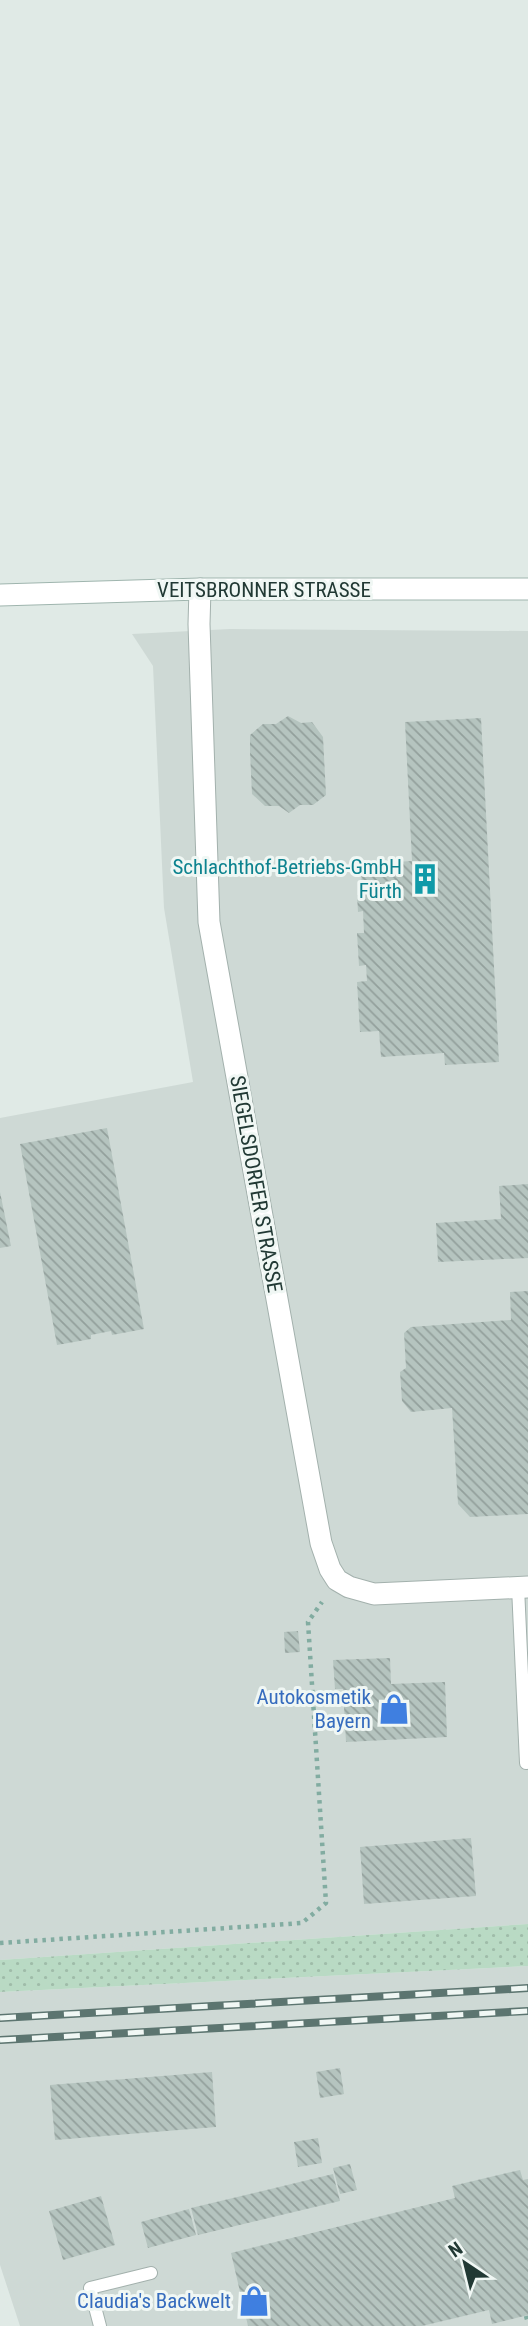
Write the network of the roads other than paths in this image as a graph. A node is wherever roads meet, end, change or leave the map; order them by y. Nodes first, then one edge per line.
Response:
1 (200, 589) junction
2 (528, 589) edge
3 (0, 595) edge
4 (523, 1587) edge
5 (526, 1763) dead end
6 (151, 2273) dead end
7 (100, 2326) edge

1 - 2 street, VEITSBRONNER STRASSE
1 - 3 street, VEITSBRONNER STRASSE
1 - 4 street, SIEGELSDORFER STRASSE
4 - 5 lane
6 - 7 lane

